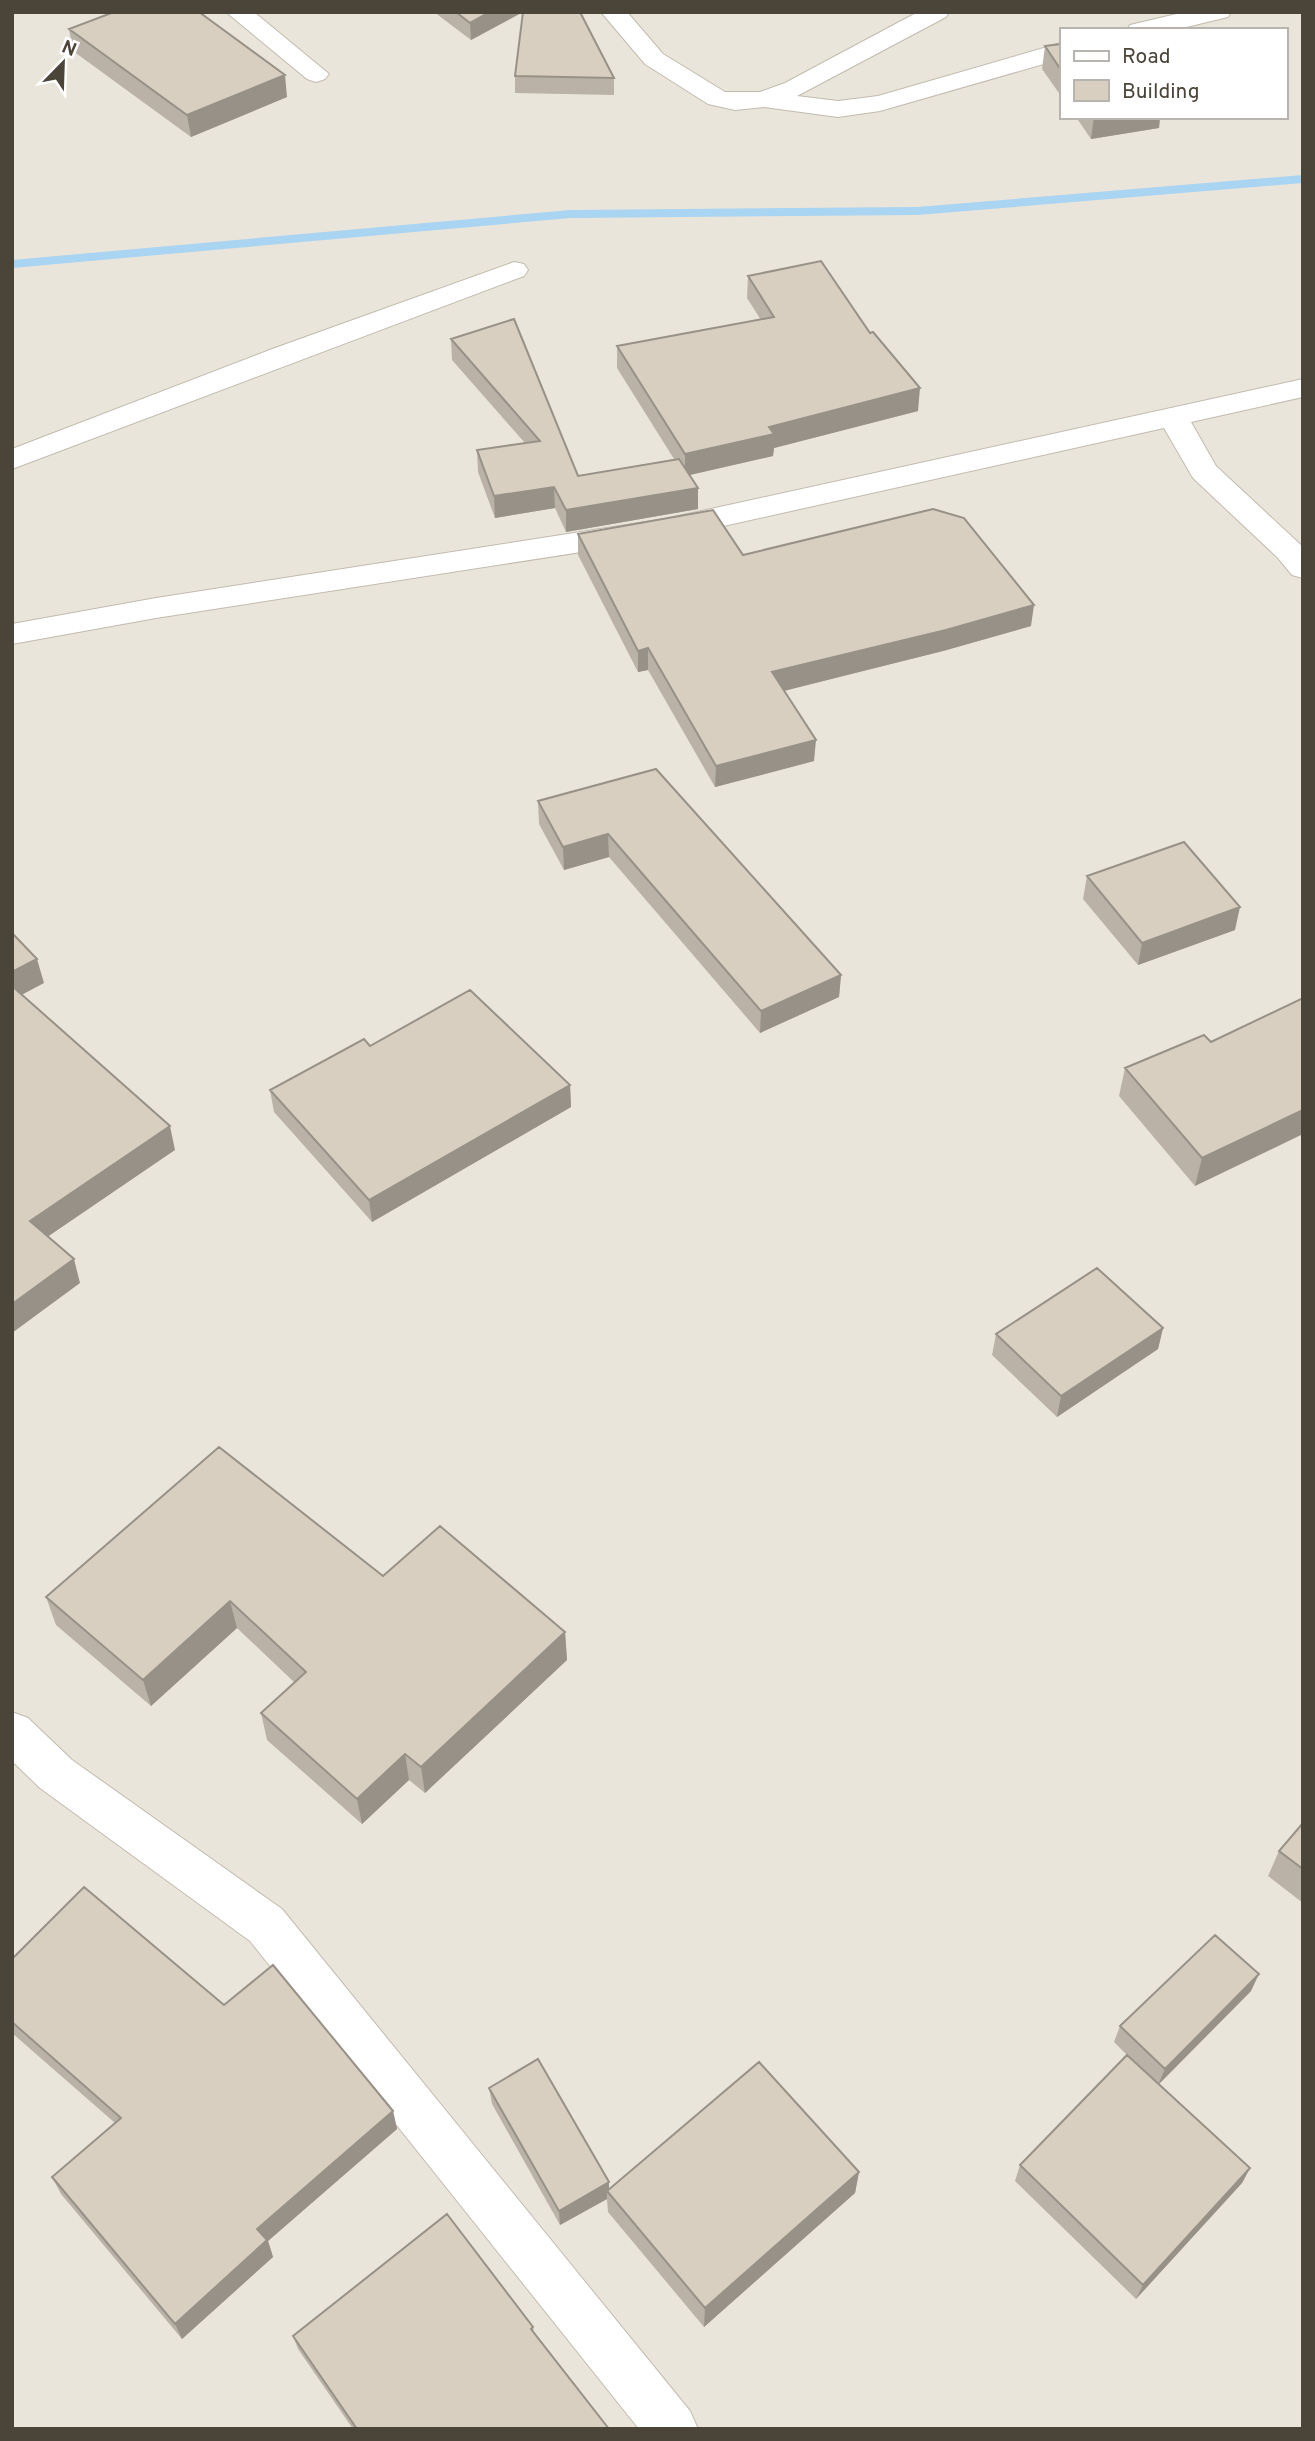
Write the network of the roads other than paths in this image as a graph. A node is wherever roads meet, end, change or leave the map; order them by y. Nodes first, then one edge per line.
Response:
1 (238, 12) edge
2 (613, 12) edge
3 (937, 12) edge
4 (1219, 12) edge
5 (1148, 28) edge
6 (1060, 51) edge
7 (316, 74) dead end
8 (764, 99) junction
9 (514, 270) dead end
10 (1303, 388) edge
11 (1173, 416) junction
12 (12, 460) edge
13 (1303, 568) edge
14 (12, 634) edge
15 (12, 1732) edge
16 (672, 2429) edge

1 - 7 street
2 - 8 street
3 - 8 street
4 - 5 street
6 - 8 street
9 - 12 street
10 - 11 street
11 - 13 street
11 - 14 street
15 - 16 street

